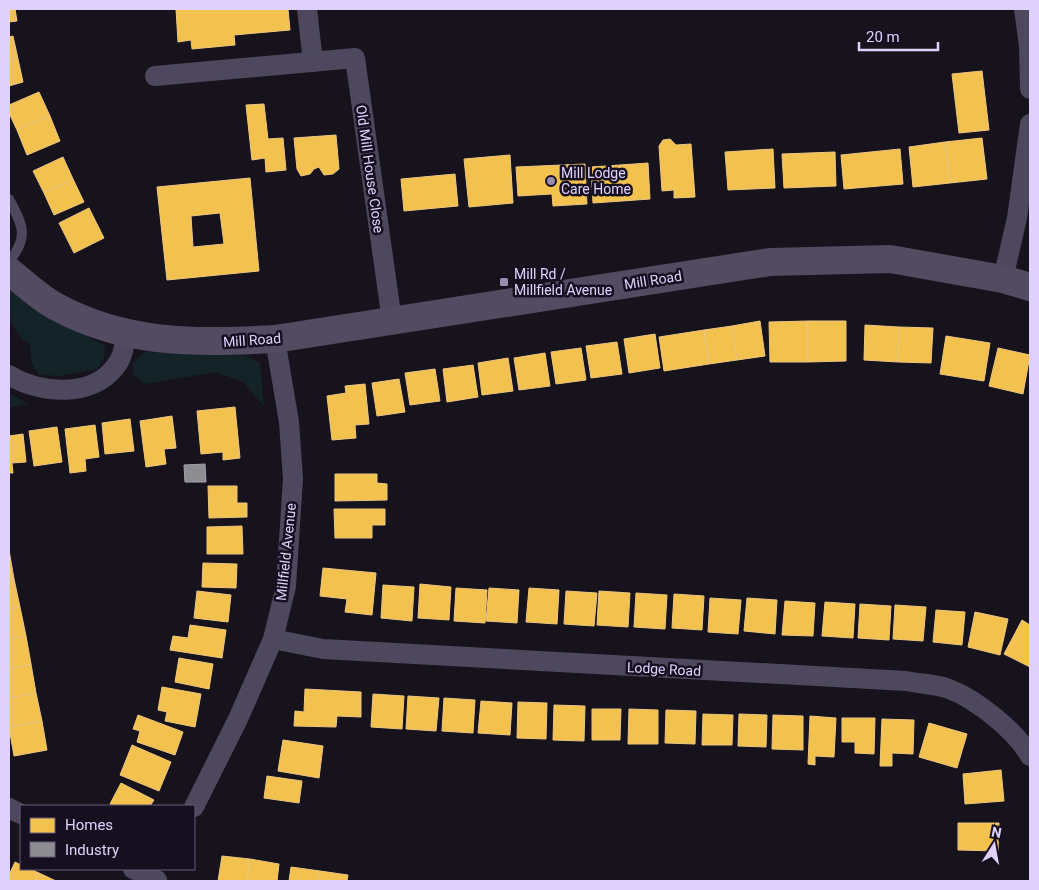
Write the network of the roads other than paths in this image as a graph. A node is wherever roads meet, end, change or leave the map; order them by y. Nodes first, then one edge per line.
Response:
1 (308, 9) edge
2 (1024, 9) edge
3 (312, 62) junction
4 (155, 76) dead end
5 (1030, 89) edge
6 (1030, 124) edge
7 (9, 199) edge
8 (9, 261) edge
9 (9, 271) edge
10 (1003, 279) junction
11 (1030, 287) edge
12 (392, 322) junction
13 (126, 335) junction
14 (275, 339) junction
15 (9, 375) edge
16 (273, 640) junction
17 (1030, 756) edge
18 (195, 805) edge
19 (136, 870) edge
20 (159, 877) edge

1 - 3 street
2 - 5 street
3 - 4 street, Old Mill House Close
3 - 12 street, Old Mill House Close
6 - 10 street
7 - 8 lane
9 - 13 street, Mill Road
10 - 11 street, Mill Road
10 - 12 street, Mill Road
12 - 14 street, Mill Road
13 - 14 street, Mill Road
13 - 15 street
14 - 16 street, Millfield Avenue
16 - 17 street, Lodge Road
16 - 18 street, Millfield Avenue
19 - 20 street

